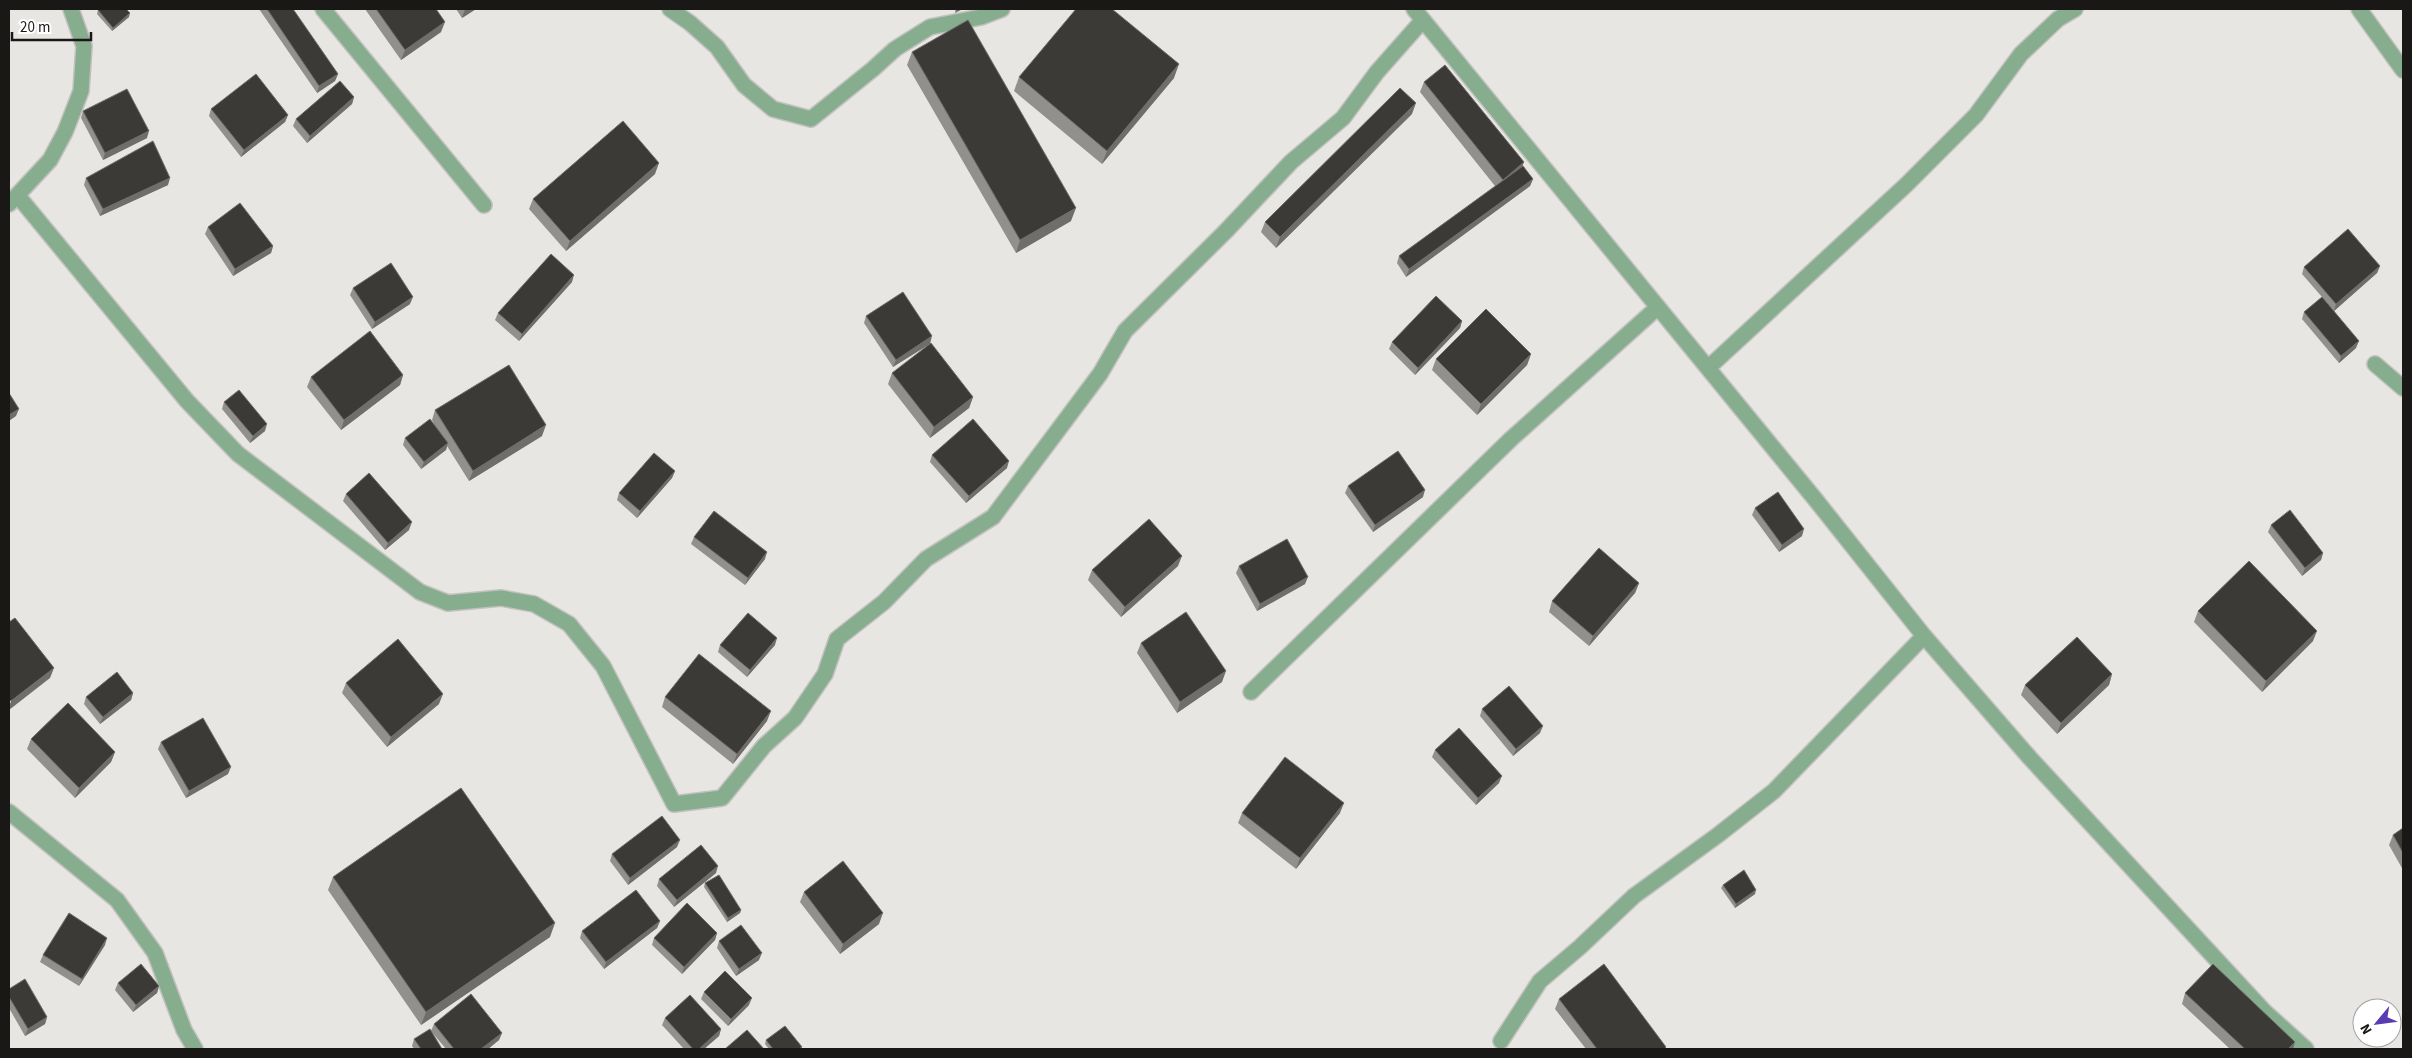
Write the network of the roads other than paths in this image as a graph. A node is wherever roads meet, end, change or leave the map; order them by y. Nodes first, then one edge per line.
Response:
1 (71, 9) edge
2 (323, 9) edge
3 (670, 9) edge
4 (1002, 9) edge
5 (2075, 9) edge
6 (2360, 9) edge
7 (1419, 14) edge
8 (2403, 70) edge
9 (14, 200) edge
10 (484, 205) dead end
11 (1658, 307) junction
12 (2375, 364) dead end
13 (1708, 368) junction
14 (2403, 388) edge
15 (1924, 636) junction
16 (1251, 692) dead end
17 (9, 812) edge
18 (1501, 1041) dead end
19 (196, 1049) edge
20 (2306, 1049) edge

1 - 9 street
2 - 10 street
3 - 4 street
5 - 13 street
6 - 8 street
7 - 9 street
7 - 11 street
11 - 13 street
11 - 16 street
12 - 14 street
13 - 15 street
15 - 18 street
15 - 20 street
17 - 19 street

